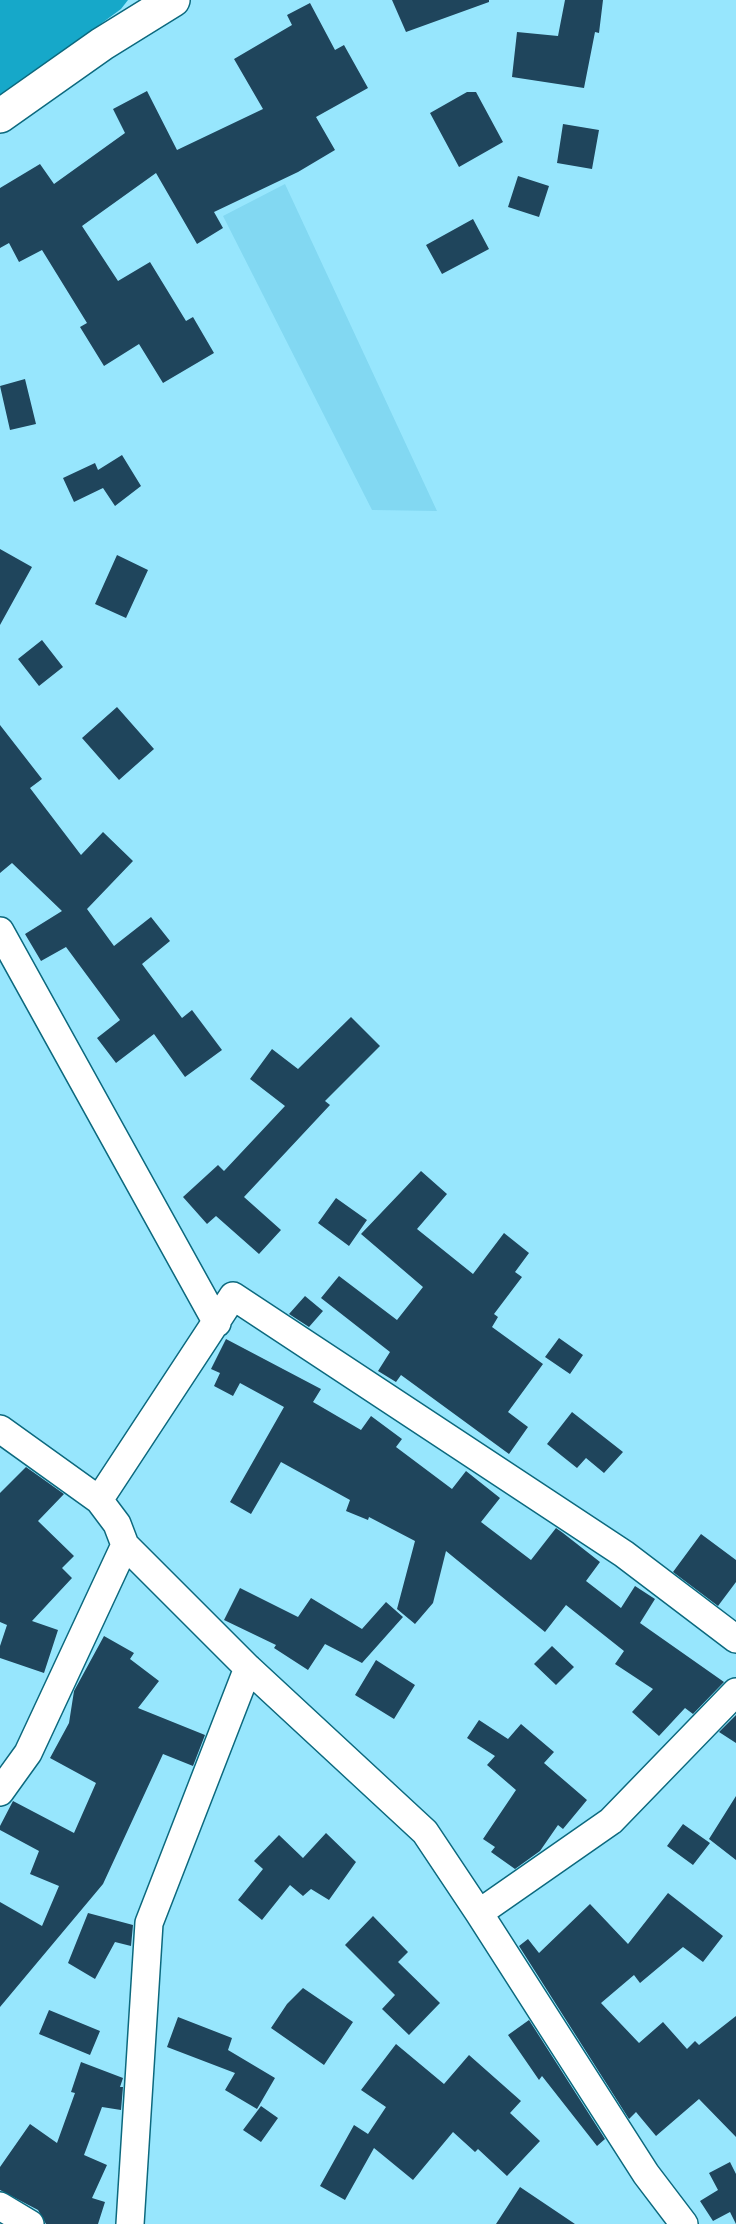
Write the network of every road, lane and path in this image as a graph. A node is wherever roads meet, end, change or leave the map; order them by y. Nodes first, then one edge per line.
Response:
1 (173, 0) edge
2 (0, 116) edge
3 (0, 932) edge
4 (217, 1323) junction
5 (0, 1429) edge
6 (99, 1500) junction
7 (125, 1545) junction
8 (736, 1639) edge
9 (248, 1668) junction
10 (736, 1692) edge
11 (0, 1792) edge
12 (479, 1913) junction
13 (0, 2206) edge
14 (30, 2224) edge
15 (130, 2224) edge
16 (684, 2224) edge

1 - 2 main road
3 - 4 street
4 - 6 street
4 - 8 street
5 - 6 street
6 - 7 street
7 - 9 street
7 - 11 street
9 - 12 street
9 - 15 street
10 - 12 street
12 - 16 street
13 - 14 street

